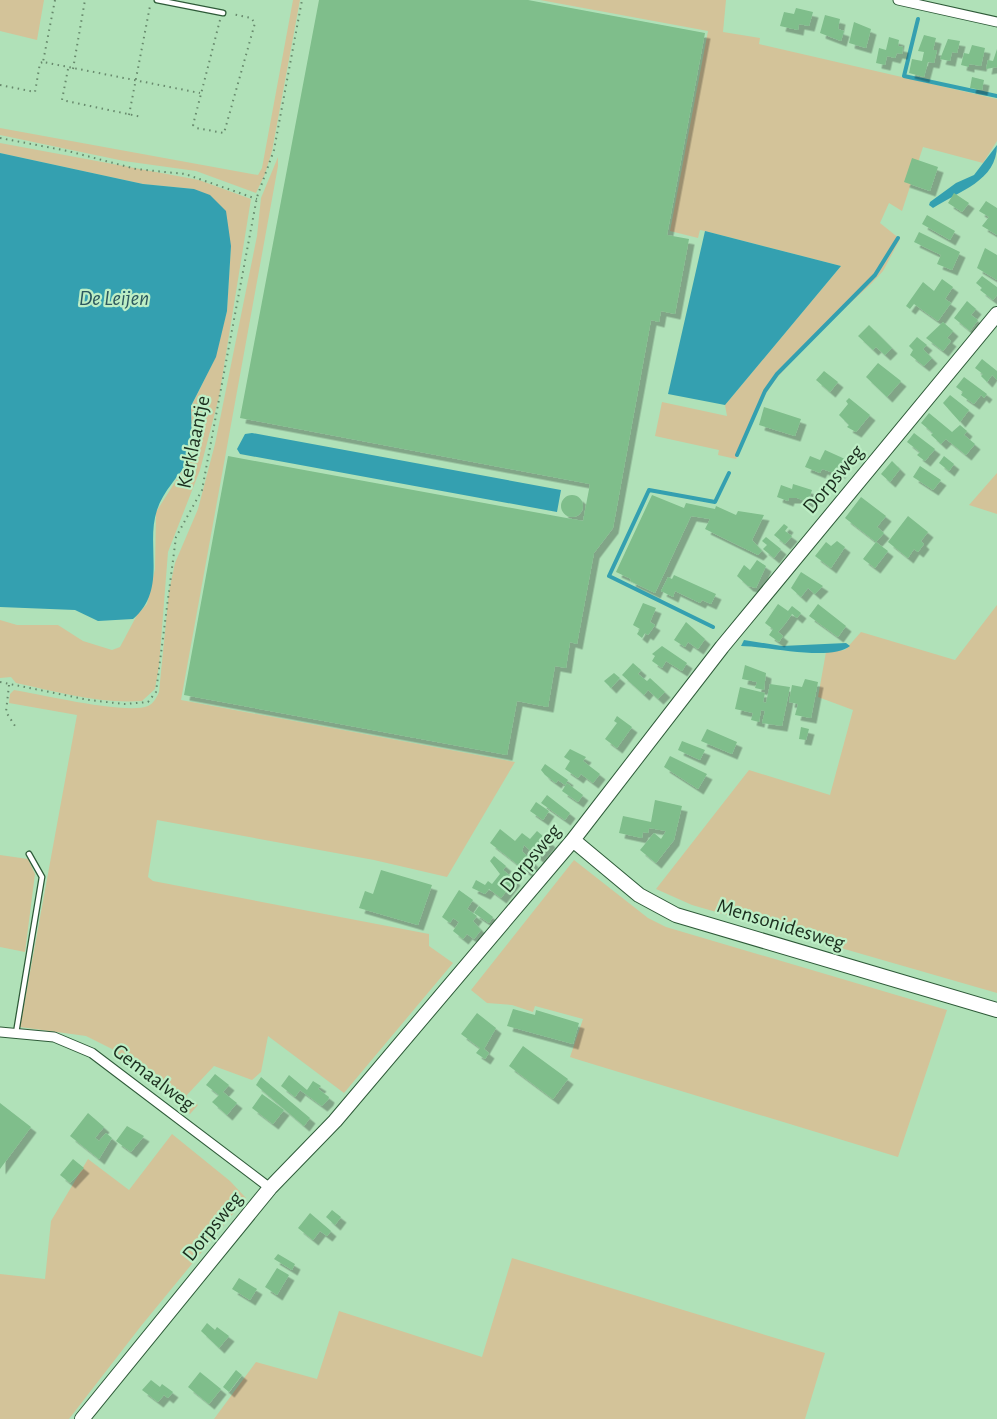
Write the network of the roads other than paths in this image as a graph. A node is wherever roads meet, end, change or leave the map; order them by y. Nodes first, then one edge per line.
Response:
1 (157, 0) edge
2 (898, 0) edge
3 (222, 13) road end
4 (997, 22) edge
5 (997, 314) edge
6 (573, 840) junction
7 (29, 854) dead end
8 (997, 1010) edge
9 (0, 1032) edge
10 (15, 1033) junction
11 (270, 1188) junction
12 (82, 1419) edge

1 - 3 lane
2 - 4 street
5 - 6 street, Dorpsweg
6 - 8 street, Mensonidesweg
6 - 11 street, Dorpsweg
7 - 10 lane
9 - 10 street, Gemaalweg
10 - 11 street, Gemaalweg
11 - 12 street, Dorpsweg

